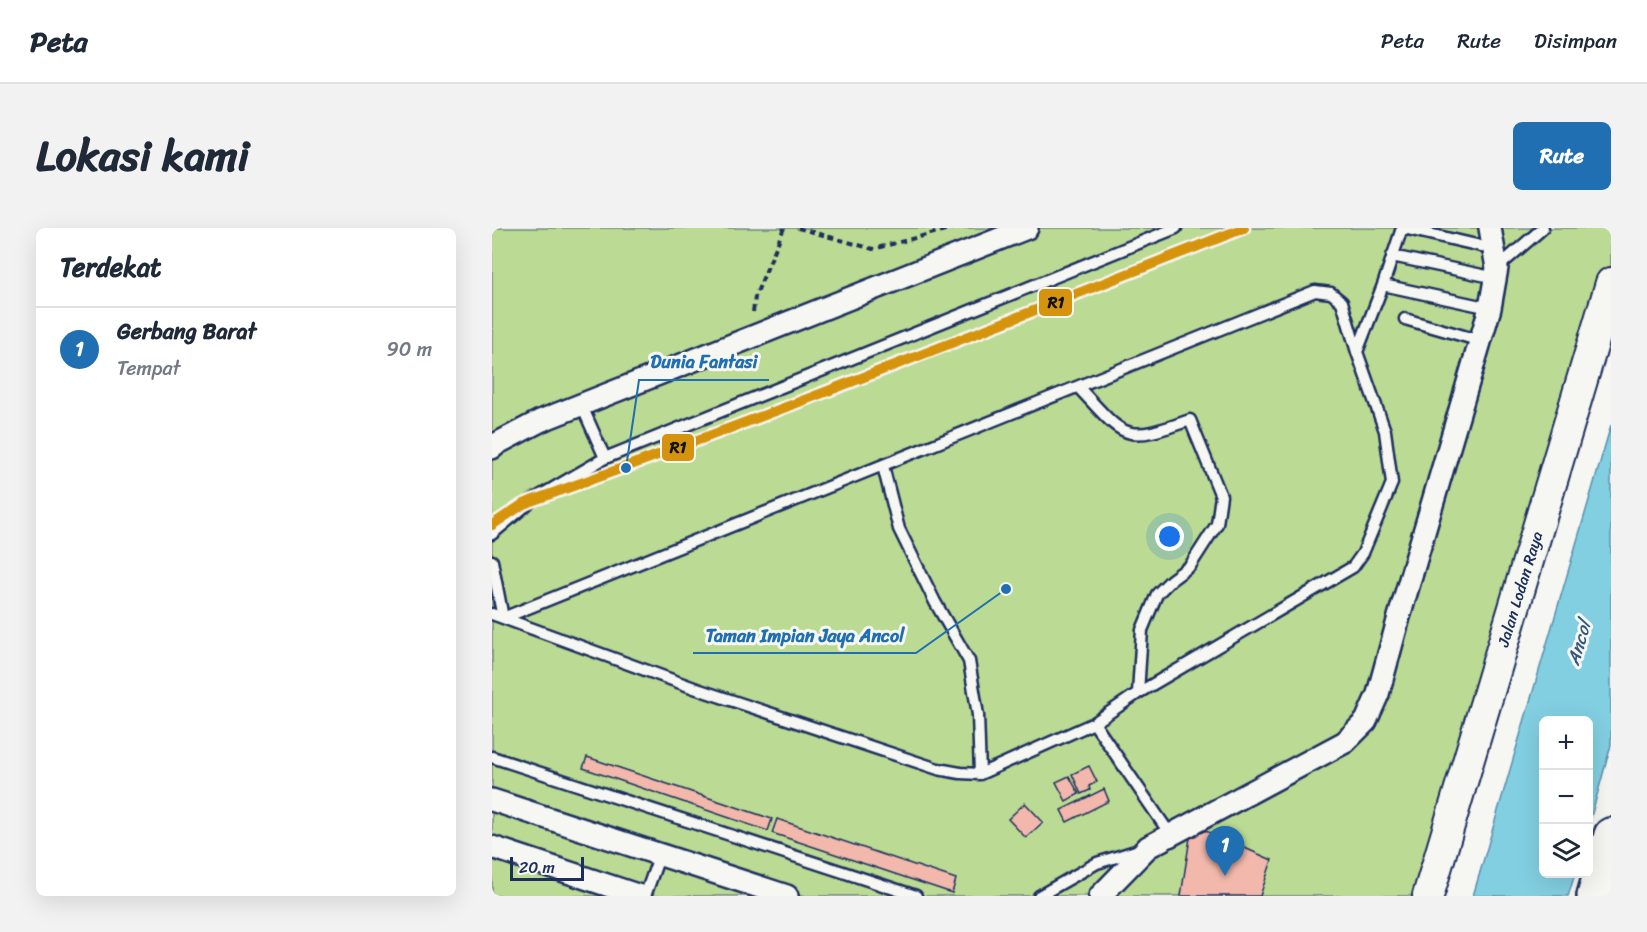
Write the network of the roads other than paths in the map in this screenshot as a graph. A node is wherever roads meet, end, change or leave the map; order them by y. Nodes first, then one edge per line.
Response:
1 (1027, 228) edge
2 (1176, 228) edge
3 (1402, 228) edge
4 (1490, 228) edge
5 (1543, 228) edge
6 (1392, 256) junction
7 (1496, 265) junction
8 (1611, 283) edge
9 (1383, 285) junction
10 (1490, 308) junction
11 (1405, 320) dead end
12 (1481, 341) junction
13 (1357, 352) junction
14 (1079, 388) junction
15 (581, 404) junction
16 (494, 443) edge
17 (605, 458) junction
18 (883, 466) junction
19 (492, 534) edge
20 (492, 561) edge
21 (497, 616) edge
22 (1138, 693) junction
23 (1094, 723) junction
24 (492, 757) edge
25 (980, 774) junction
26 (492, 800) edge
27 (1170, 834) junction
28 (1611, 836) edge
29 (492, 847) edge
30 (1148, 847) junction
31 (660, 854) junction
32 (640, 896) edge
33 (645, 896) edge
34 (787, 896) edge
35 (916, 896) edge
36 (1039, 896) edge
37 (1100, 896) edge
38 (1428, 896) edge
39 (1594, 896) edge

1 - 15 street
2 - 17 lane
3 - 6 lane
3 - 7 lane
4 - 7 street
5 - 7 lane
6 - 7 lane
6 - 9 lane
7 - 10 street
8 - 38 main road, Jalan Lodan Raya
9 - 10 lane
9 - 13 lane
10 - 12 street
11 - 12 lane
12 - 27 street
13 - 14 lane
13 - 22 lane
14 - 18 lane
14 - 22 lane
15 - 16 street
15 - 17 lane
17 - 19 lane
18 - 21 lane
18 - 25 lane
20 - 21 lane
21 - 25 lane
22 - 23 lane
23 - 25 lane
23 - 27 lane
24 - 35 lane
26 - 31 street
27 - 30 street
28 - 39 highway
29 - 32 street
30 - 36 lane
30 - 37 street
31 - 33 lane
31 - 34 street

